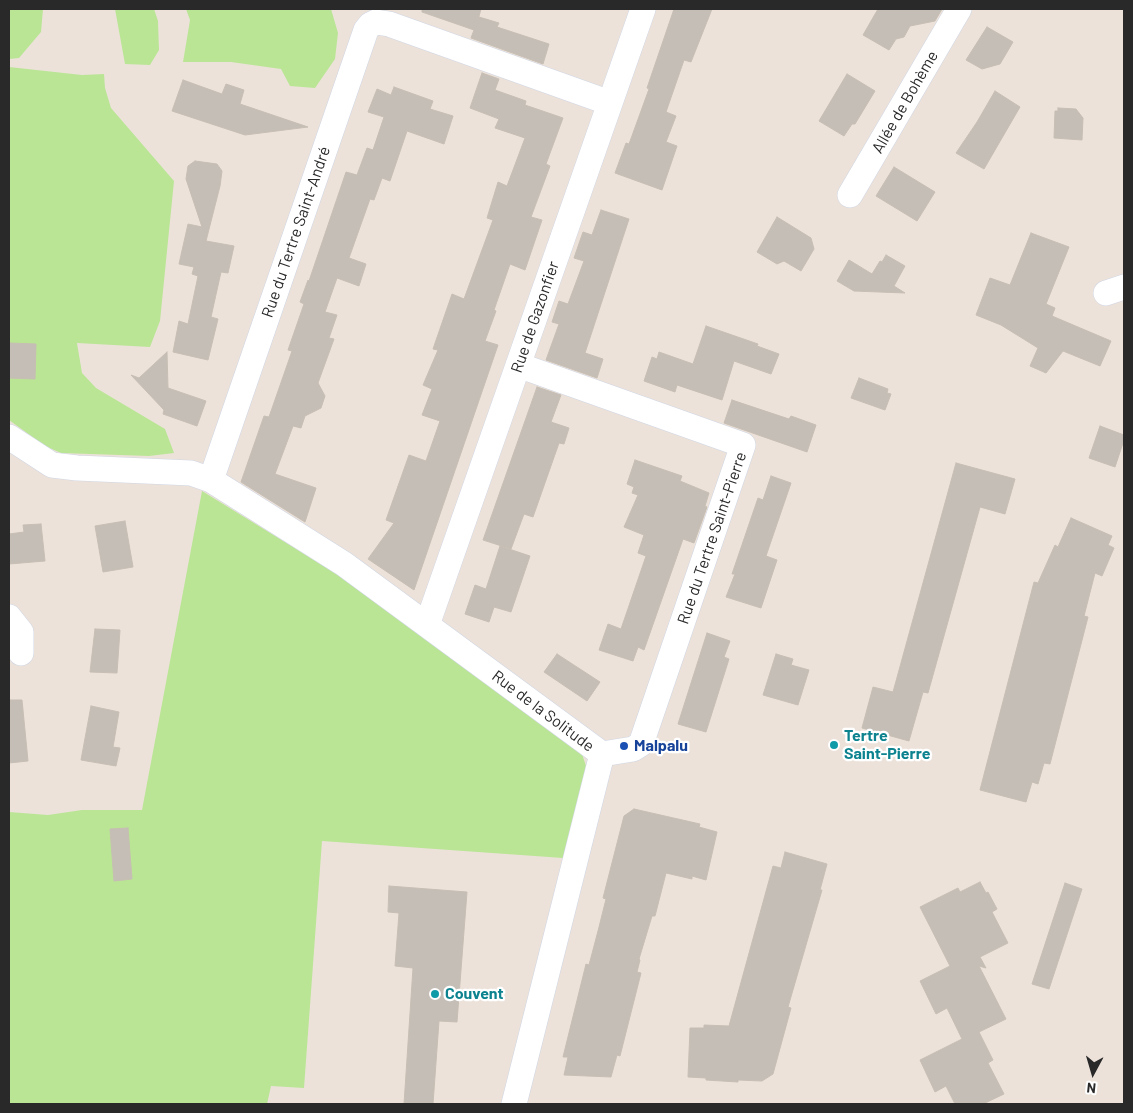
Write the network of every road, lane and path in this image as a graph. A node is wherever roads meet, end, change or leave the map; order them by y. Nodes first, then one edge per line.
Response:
1 (643, 9) edge
2 (959, 9) edge
3 (610, 103) junction
4 (850, 195) dead end
5 (518, 365) junction
6 (9, 437) edge
7 (211, 480) junction
8 (9, 617) edge
9 (426, 625) junction
10 (21, 653) dead end
11 (602, 754) junction
12 (514, 1104) edge

1 - 3 street, Rue de Gazonfier
2 - 4 street, Allée de Bohème
3 - 5 street, Rue de Gazonfier
3 - 7 street, Rue du Tertre Saint-André
5 - 9 street, Rue de Gazonfier
5 - 11 street, Rue du Tertre Saint-Pierre
6 - 7 street
7 - 9 street, Rue de la Solitude
8 - 10 street
9 - 11 street, Rue de la Solitude
11 - 12 street, Rue de la Solitude

